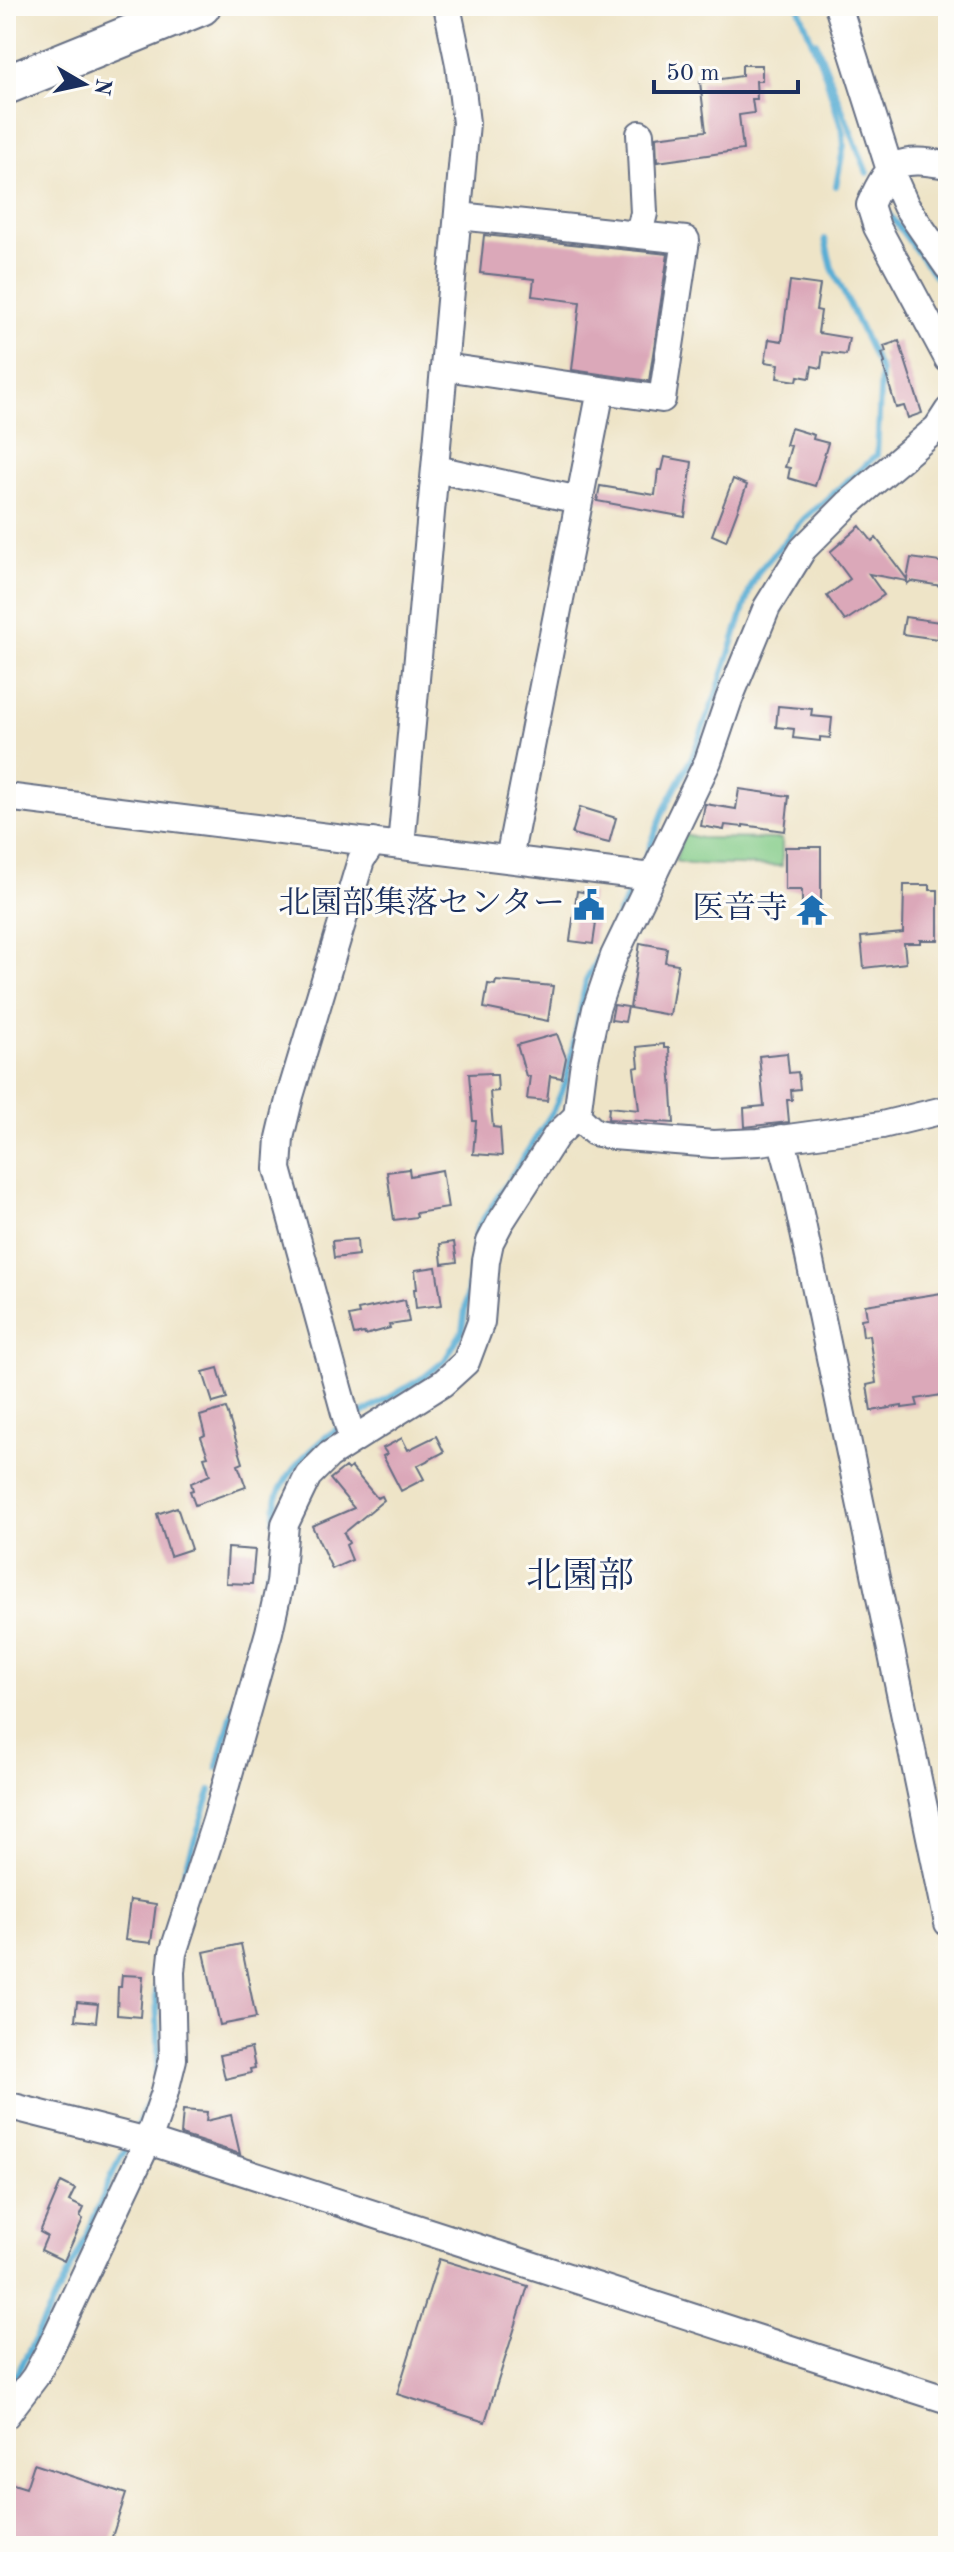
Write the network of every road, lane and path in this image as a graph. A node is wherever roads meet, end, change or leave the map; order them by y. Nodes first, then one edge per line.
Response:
1 (136, 6) edge
2 (201, 6) edge
3 (447, 6) edge
4 (838, 6) edge
5 (6, 58) edge
6 (6, 85) edge
7 (640, 134) dead end
8 (948, 165) edge
9 (890, 170) junction
10 (459, 216) junction
11 (639, 234) junction
12 (948, 267) edge
13 (948, 359) edge
14 (445, 367) junction
15 (601, 390) junction
16 (948, 411) edge
17 (436, 469) junction
18 (579, 500) junction
19 (6, 797) edge
20 (373, 842) junction
21 (401, 846) junction
22 (509, 859) junction
23 (652, 877) junction
24 (948, 1109) edge
25 (577, 1116) junction
26 (781, 1138) junction
27 (352, 1439) junction
28 (948, 1923) edge
29 (6, 2105) edge
30 (148, 2141) junction
31 (948, 2400) edge
32 (6, 2415) edge

1 - 5 highway
2 - 6 highway
3 - 10 street
4 - 9 street
7 - 11 street
8 - 9 street
9 - 12 street
9 - 13 street
10 - 11 street
10 - 14 street
11 - 15 street
14 - 15 street
14 - 17 street
15 - 18 street
16 - 23 street
17 - 18 street
17 - 21 street
18 - 22 street
19 - 20 street
20 - 21 street
20 - 27 street
21 - 22 street
22 - 23 street
23 - 25 street
24 - 26 street
25 - 26 street
25 - 27 street
26 - 28 street
27 - 30 street
29 - 30 street
30 - 31 street
30 - 32 street

